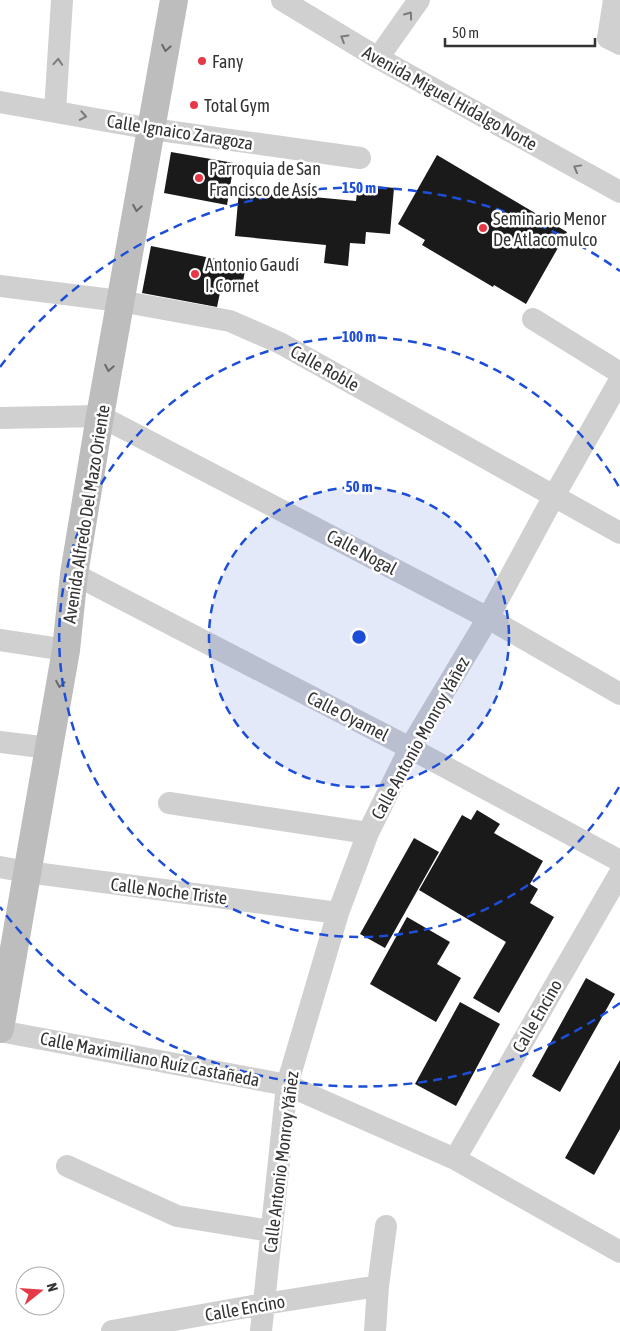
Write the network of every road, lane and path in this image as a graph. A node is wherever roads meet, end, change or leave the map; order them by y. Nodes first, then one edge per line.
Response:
1 (62, 0) edge
2 (174, 0) edge
3 (282, 0) edge
4 (419, 0) edge
5 (614, 0) edge
6 (614, 41) edge
7 (378, 58) junction
8 (0, 102) edge
9 (55, 111) junction
10 (152, 129) junction
11 (360, 158) dead end
12 (620, 192) edge
13 (0, 286) edge
14 (120, 301) junction
15 (533, 319) dead end
16 (620, 373) edge
17 (620, 380) edge
18 (100, 416) junction
19 (0, 418) edge
20 (554, 496) junction
21 (620, 533) edge
22 (74, 574) junction
23 (488, 618) junction
24 (0, 640) edge
25 (66, 650) junction
26 (620, 694) edge
27 (0, 742) edge
28 (49, 748) junction
29 (410, 748) junction
30 (169, 803) dead end
31 (368, 833) junction
32 (620, 861) edge
33 (0, 867) edge
34 (27, 872) junction
35 (620, 873) edge
36 (338, 913) junction
37 (0, 1030) edge
38 (287, 1085) junction
39 (454, 1159) junction
40 (67, 1166) dead end
41 (386, 1226) dead end
42 (271, 1231) junction
43 (620, 1252) edge
44 (378, 1286) junction
45 (264, 1304) junction
46 (112, 1331) edge
47 (261, 1331) edge
48 (375, 1331) edge

9 -> 1 street
2 -> 10 street, Avenida Alfredo Del Mazo Oriente
7 -> 3 street, Avenida Miguel Hidalgo Norte
7 -> 4 street
5 - 6 street
12 -> 7 street, Avenida Miguel Hidalgo Norte
8 - 9 street, Calle Ignaico Zaragoza
9 -> 10 street, Calle Ignaico Zaragoza
10 - 11 street, Calle Ignaico Zaragoza
10 -> 14 street, Avenida Alfredo Del Mazo Oriente
13 - 14 street, Calle Roble
14 -> 18 street, Avenida Alfredo Del Mazo Oriente
14 - 20 street, Calle Roble
15 - 16 street
17 - 20 street, Calle Antonio Monroy Yáñez
18 - 19 street
18 - 22 street, Avenida Alfredo Del Mazo Oriente
18 - 23 street, Calle Nogal
20 - 21 street, Calle Roble
20 - 23 street, Calle Antonio Monroy Yáñez
22 - 25 street, Avenida Alfredo Del Mazo Oriente
22 - 29 street, Calle Oyamel
23 - 26 street, Calle Nogal
23 - 29 street, Calle Antonio Monroy Yáñez
24 - 25 street
25 -> 28 street, Avenida Alfredo Del Mazo Oriente
27 - 28 street
28 - 34 street, Avenida Alfredo Del Mazo Oriente
29 - 31 street, Calle Antonio Monroy Yáñez
29 - 32 street, Calle Oyamel
30 - 31 street
31 - 36 street, Calle Antonio Monroy Yáñez
33 - 34 street, Calle Noche Triste
34 - 36 street, Calle Noche Triste
34 - 37 street, Avenida Alfredo Del Mazo Oriente
35 - 39 street, Calle Encino
36 - 38 street, Calle Antonio Monroy Yáñez
37 - 38 street, Calle Maximiliano Ruíz Castañeda
38 - 39 street, Calle Maximiliano Ruíz Castañeda
38 - 42 street, Calle Antonio Monroy Yáñez
39 - 43 street, Calle Maximiliano Ruíz Castañeda
40 - 42 street
41 - 44 street
42 - 45 street, Calle Antonio Monroy Yáñez
44 - 45 street, Calle Encino
44 - 48 street
45 - 46 street, Calle Encino
45 - 47 street, Calle Antonio Monroy Yáñez

